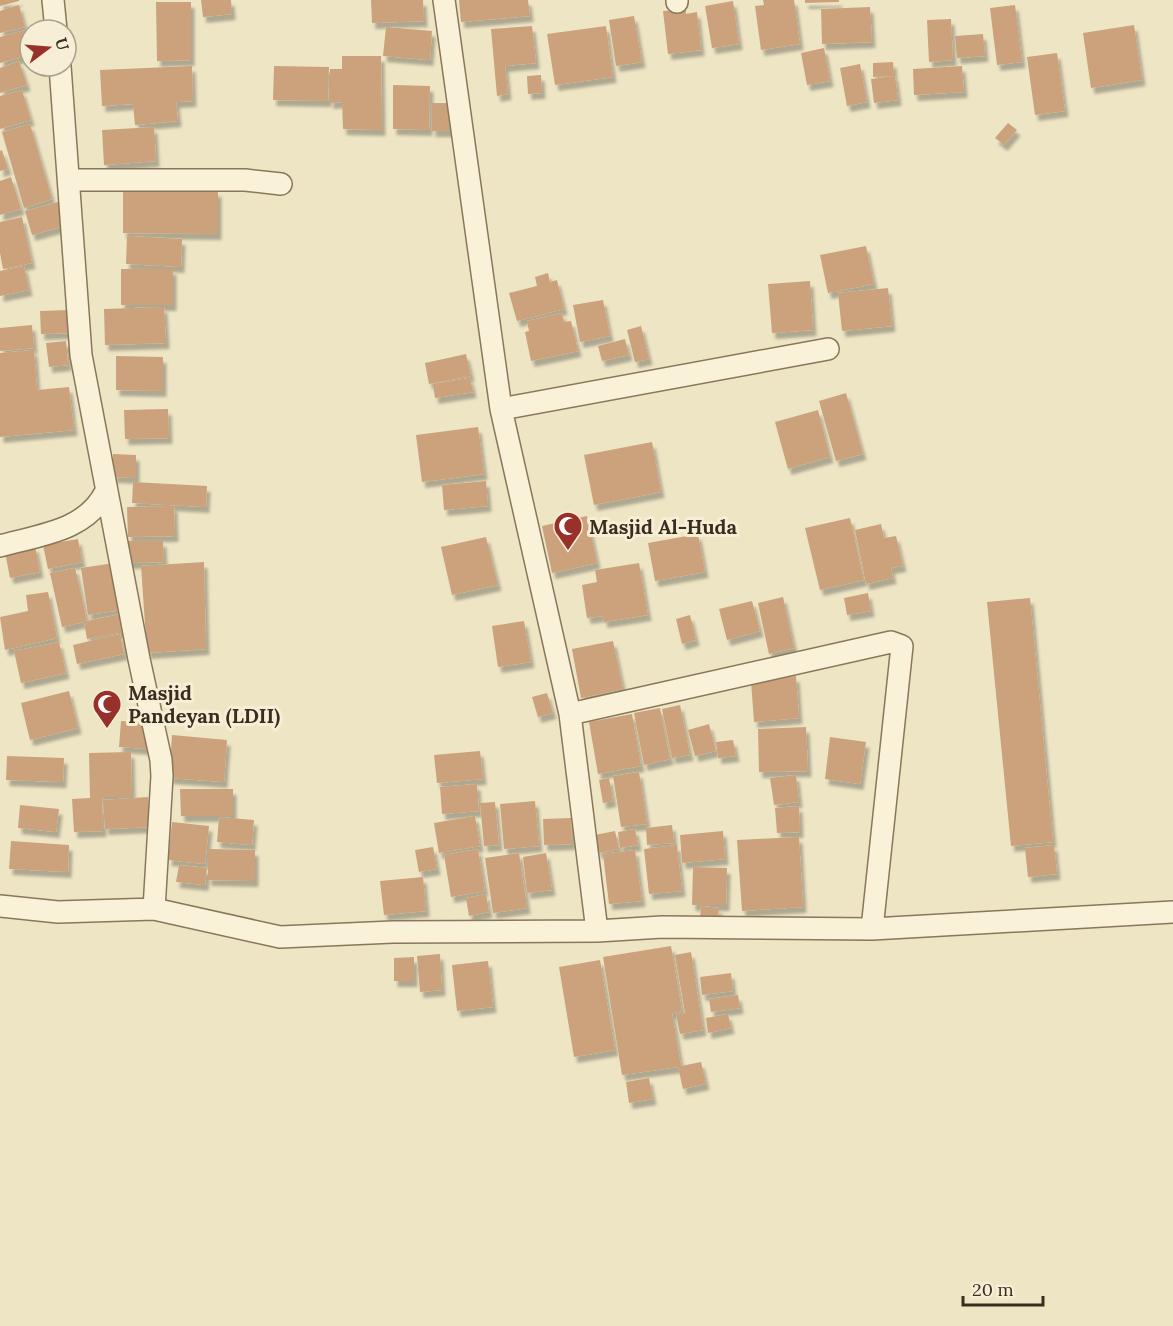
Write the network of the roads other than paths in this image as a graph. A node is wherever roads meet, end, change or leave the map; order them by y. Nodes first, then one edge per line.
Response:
1 (53, 0) edge
2 (444, 0) edge
3 (55, 18) edge
4 (61, 78) edge
5 (70, 180) junction
6 (281, 184) dead end
7 (828, 349) dead end
8 (501, 409) junction
9 (106, 490) junction
10 (0, 546) edge
11 (570, 714) junction
12 (0, 906) edge
13 (154, 909) junction
14 (1173, 912) edge
15 (872, 929) junction
16 (597, 930) junction

1 - 3 street
2 - 8 street
4 - 5 street
5 - 6 street
5 - 9 street
7 - 8 street
8 - 11 street
9 - 10 street
9 - 13 street
11 - 15 street
11 - 16 street
12 - 13 street
13 - 16 street
14 - 15 street
15 - 16 street

